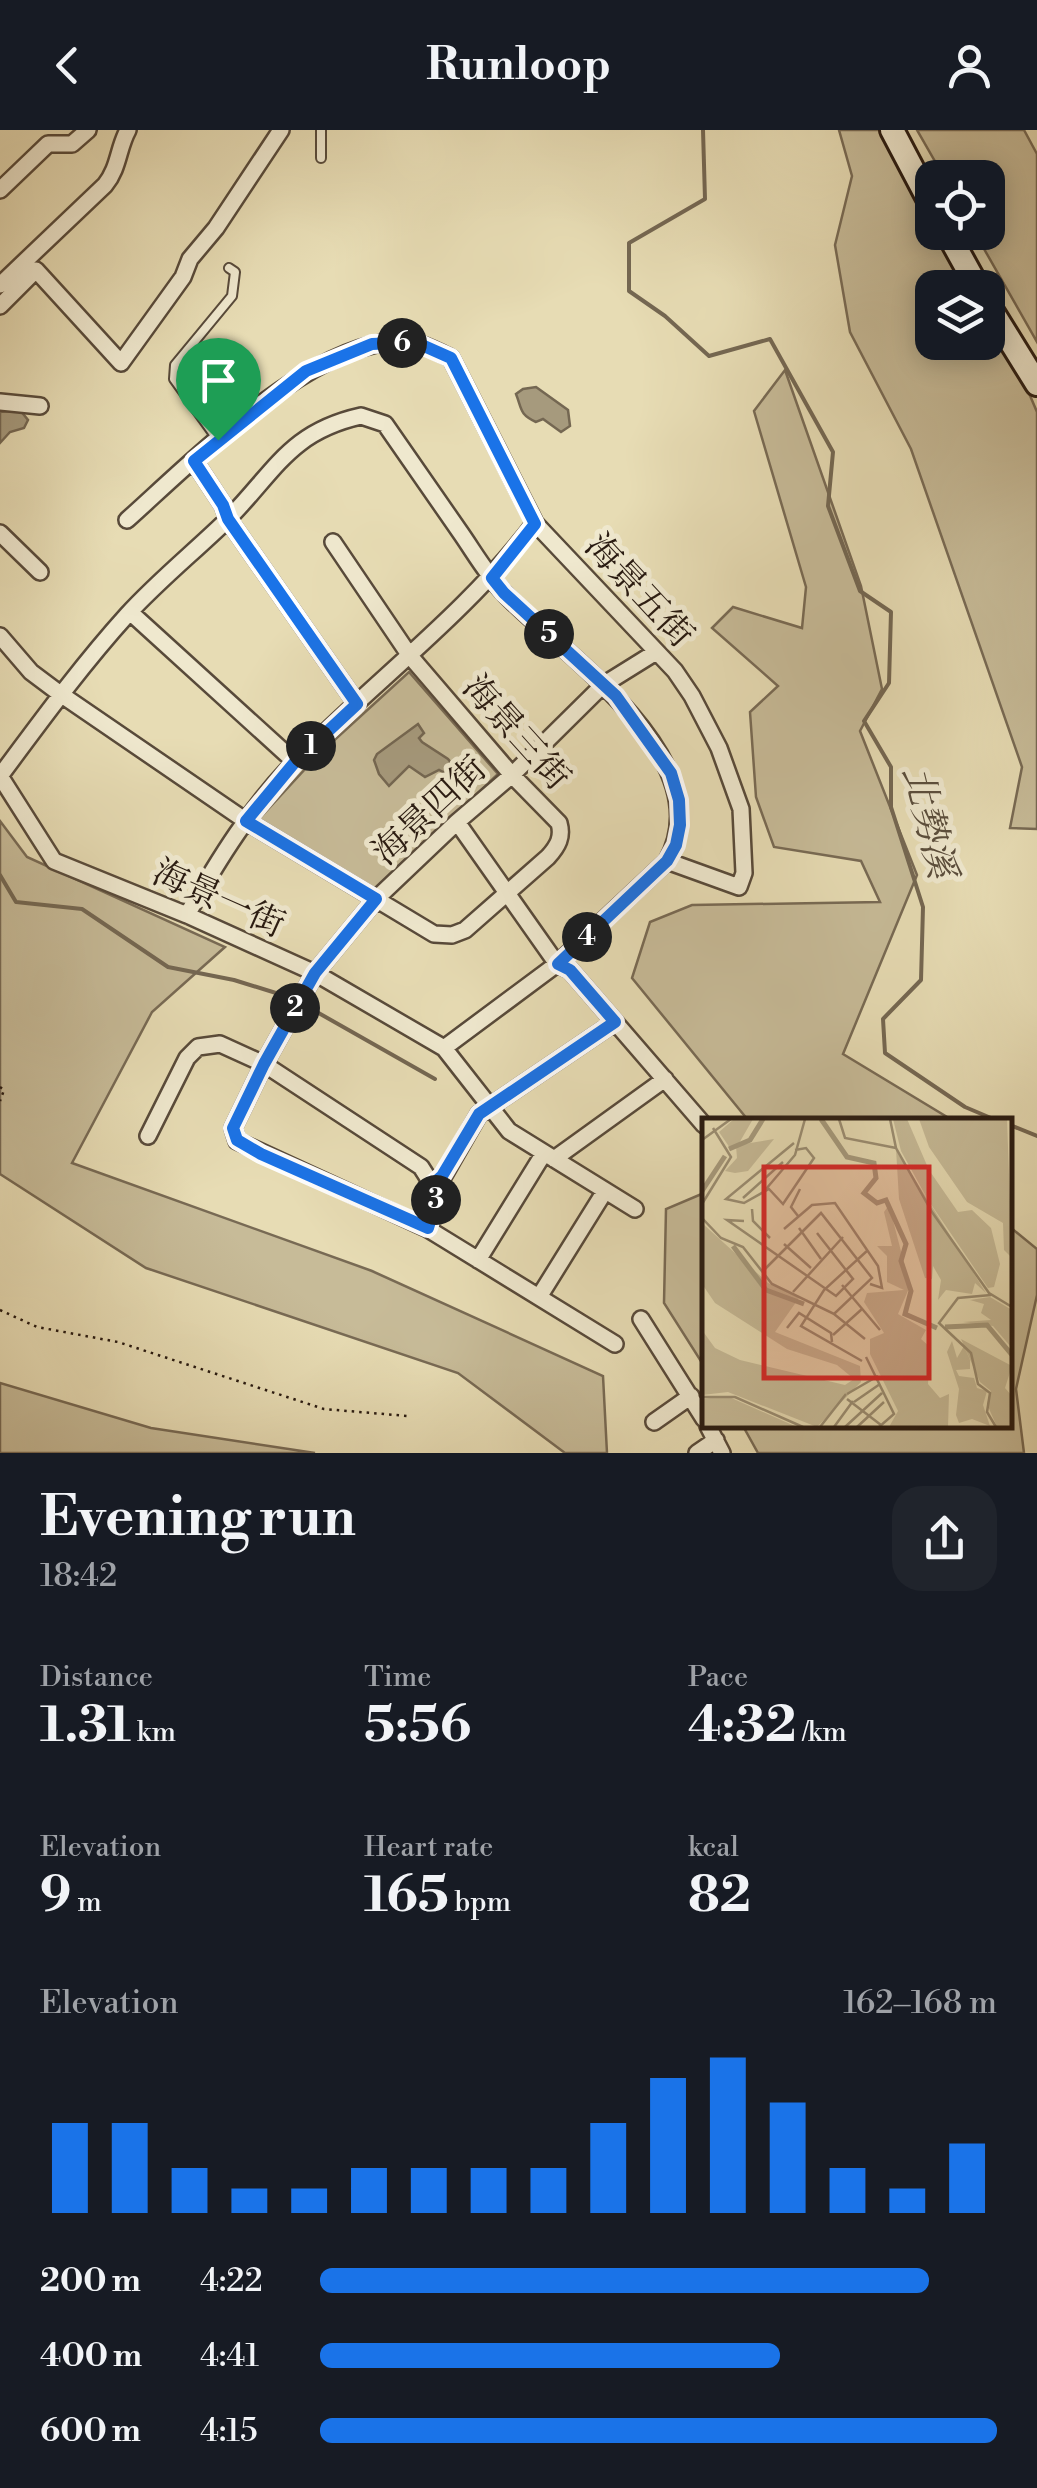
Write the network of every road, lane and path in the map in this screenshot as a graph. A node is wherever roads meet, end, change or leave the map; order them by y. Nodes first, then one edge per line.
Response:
1 (88, 130) edge
2 (128, 130) edge
3 (280, 130) edge
4 (320, 130) edge
5 (892, 130) edge
6 (321, 158) dead end
7 (915, 174) edge
8 (0, 190) edge
9 (228, 268) dead end
10 (0, 284) edge
11 (0, 306) edge
12 (1005, 332) edge
13 (1037, 384) edge
14 (0, 402) edge
15 (40, 406) dead end
16 (218, 440) junction
17 (194, 461) junction
18 (228, 519) junction
19 (127, 520) dead end
20 (535, 524) junction
21 (0, 533) edge
22 (333, 542) dead end
23 (40, 572) dead end
24 (492, 578) junction
25 (130, 612) junction
26 (0, 636) edge
27 (656, 652) junction
28 (410, 656) junction
29 (603, 685) junction
30 (59, 693) junction
31 (357, 704) junction
32 (295, 762) junction
33 (512, 775) junction
34 (0, 776) edge
35 (246, 821) junction
36 (457, 822) junction
37 (667, 861) junction
38 (507, 891) junction
39 (376, 899) junction
40 (187, 915) junction
41 (558, 964) junction
42 (315, 973) junction
43 (615, 1022) junction
44 (444, 1048) junction
45 (264, 1064) junction
46 (665, 1079) junction
47 (0, 1086) edge
48 (0, 1101) edge
49 (490, 1107) junction
50 (702, 1123) edge
51 (148, 1136) dead end
52 (549, 1156) junction
53 (433, 1184) junction
54 (604, 1190) junction
55 (635, 1209) dead end
56 (428, 1228) junction
57 (478, 1260) junction
58 (539, 1297) junction
59 (0, 1310) edge
60 (641, 1319) dead end
61 (615, 1344) dead end
62 (691, 1396) junction
63 (702, 1415) edge
64 (408, 1416) dead end
65 (654, 1422) dead end
66 (713, 1434) edge
67 (697, 1453) edge

1 - 8 street
2 - 10 street
3 - 11 street
4 - 6 lane
5 - 7 street
9 - 16 lane
12 - 13 street
14 - 15 street
16 - 17 street, 海景五街
16 - 20 street, 海景五街
17 - 18 street
17 - 19 street, 海景五街
18 - 24 street, 海景一街
18 - 25 street, 海景一街
18 - 31 street
20 - 24 street
20 - 27 street, 海景五街
21 - 23 street
22 - 28 street, 海景三街
24 - 28 street
24 - 29 street, 海景一街
25 - 30 street, 海景一街
25 - 32 street
26 - 30 street, 海景三街
27 - 29 street, 海景四街
27 - 37 street, 海景五街
28 - 31 street
28 - 33 street, 海景三街
29 - 33 street, 海景四街
29 - 37 street, 海景一街
30 - 34 street, 海景一街
30 - 35 street, 海景三街
31 - 32 street
32 - 35 street
33 - 36 street, 海景四街
33 - 38 street, 海景三街
34 - 40 street, 海景一街
35 - 39 street, 海景三街
35 - 40 street
36 - 38 street
36 - 39 street, 海景四街
37 - 41 street
38 - 39 street, 海景三街
38 - 41 street
39 - 42 street, 海景四街
40 - 42 street, 海景一街
41 - 43 street
41 - 44 street
42 - 44 street, 海景一街
42 - 45 street, 海景四街
43 - 46 street
43 - 49 street
44 - 49 street
45 - 51 street
45 - 53 street
45 - 56 street, 海景四街
46 - 50 street
46 - 52 street
47 - 48 path
49 - 52 street
49 - 53 street
52 - 54 street
52 - 57 street
53 - 56 street
54 - 55 street
54 - 58 street
56 - 57 street, 海景四街
57 - 58 street, 海景四街
58 - 61 street, 海景四街
59 - 64 path
60 - 62 street
62 - 63 street
62 - 65 street
66 - 67 street

